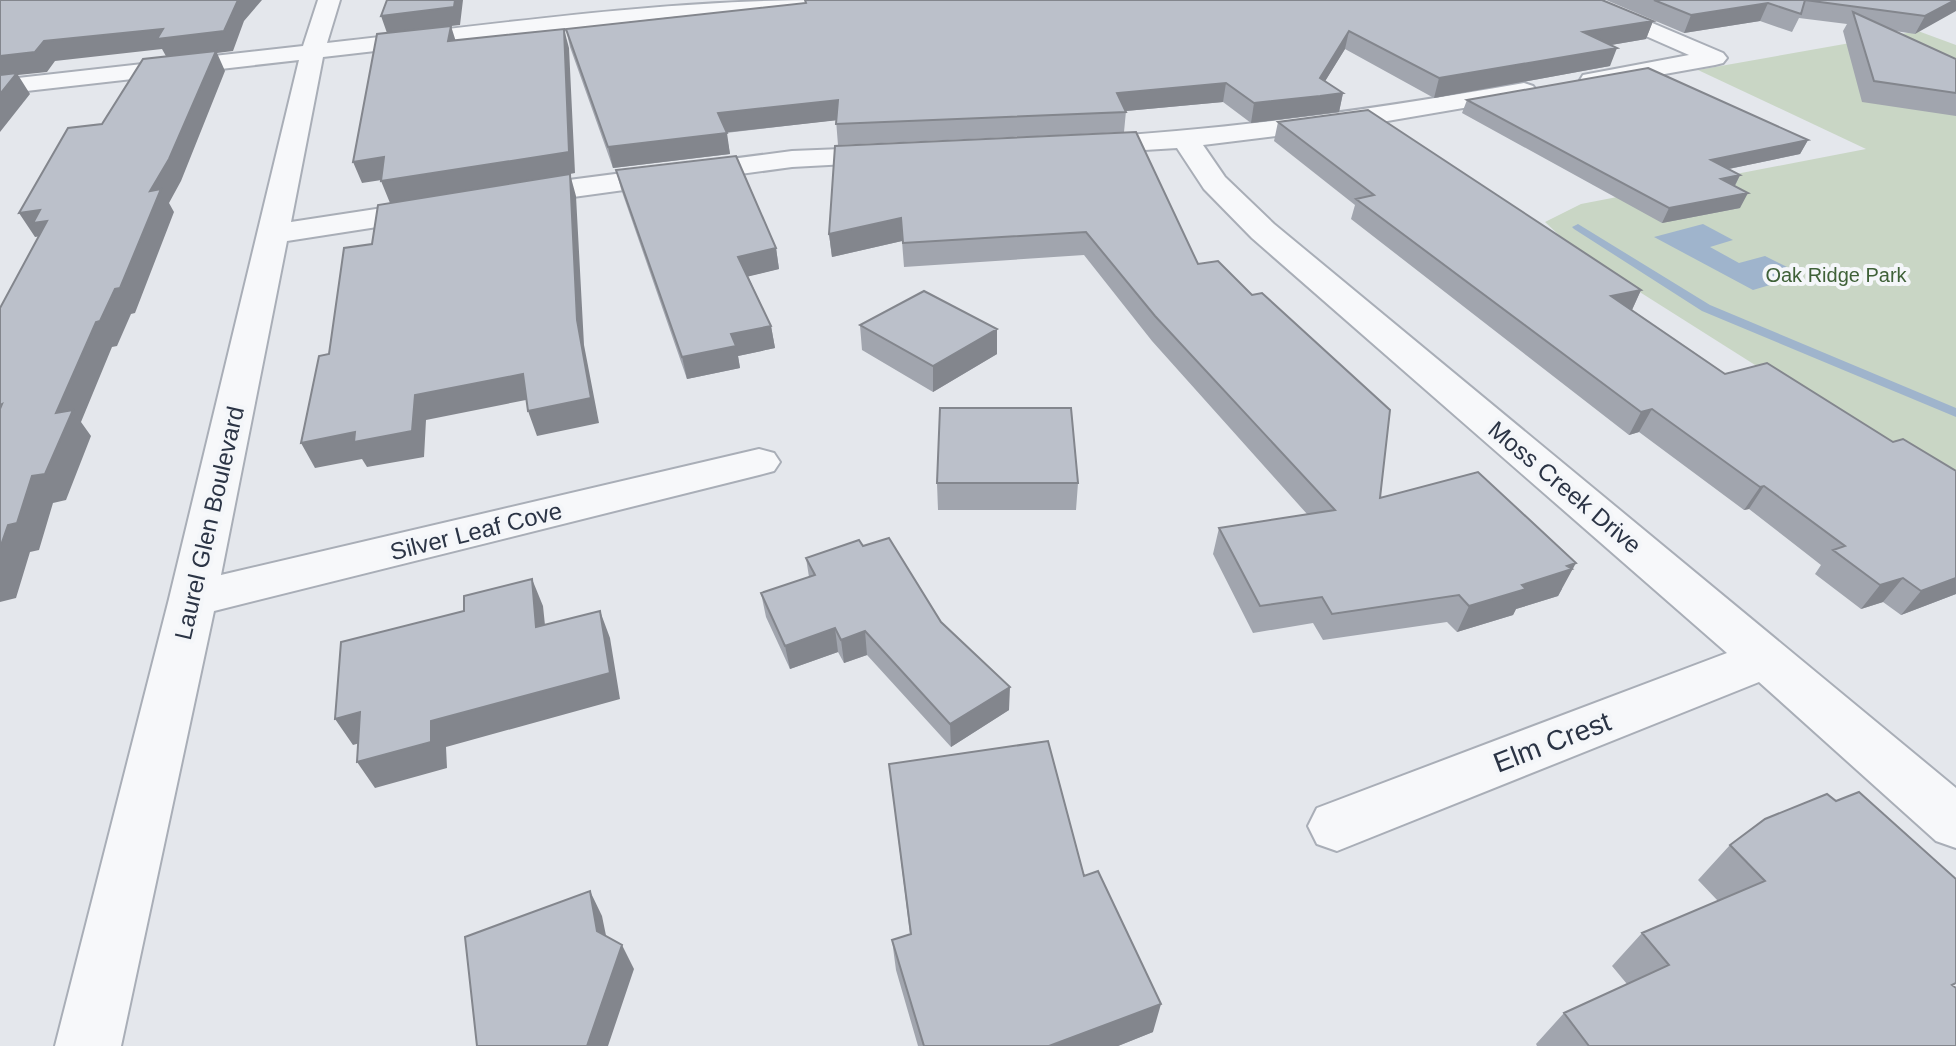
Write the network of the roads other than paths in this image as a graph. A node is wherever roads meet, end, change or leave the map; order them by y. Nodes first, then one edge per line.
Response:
1 (329, 0) edge
2 (814, 0) edge
3 (1580, 0) edge
4 (313, 51) junction
5 (0, 87) edge
6 (1186, 140) junction
7 (1053, 147) edge
8 (914, 154) edge
9 (491, 200) edge
10 (460, 205) edge
11 (272, 234) junction
12 (759, 462) dead end
13 (193, 599) junction
14 (1766, 658) junction
15 (1956, 823) edge
16 (1337, 826) dead end
17 (88, 1046) edge

1 - 4 street, Laurel Glen Boulevard
2 - 4 street
3 - 6 street
4 - 5 street
4 - 11 street, Laurel Glen Boulevard
6 - 7 street
6 - 14 street, Moss Creek Drive
8 - 9 street
10 - 11 street
11 - 13 street, Laurel Glen Boulevard
12 - 13 street, Silver Leaf Cove
13 - 17 street, Laurel Glen Boulevard
14 - 15 street, Moss Creek Drive
14 - 16 street, Elm Crest

